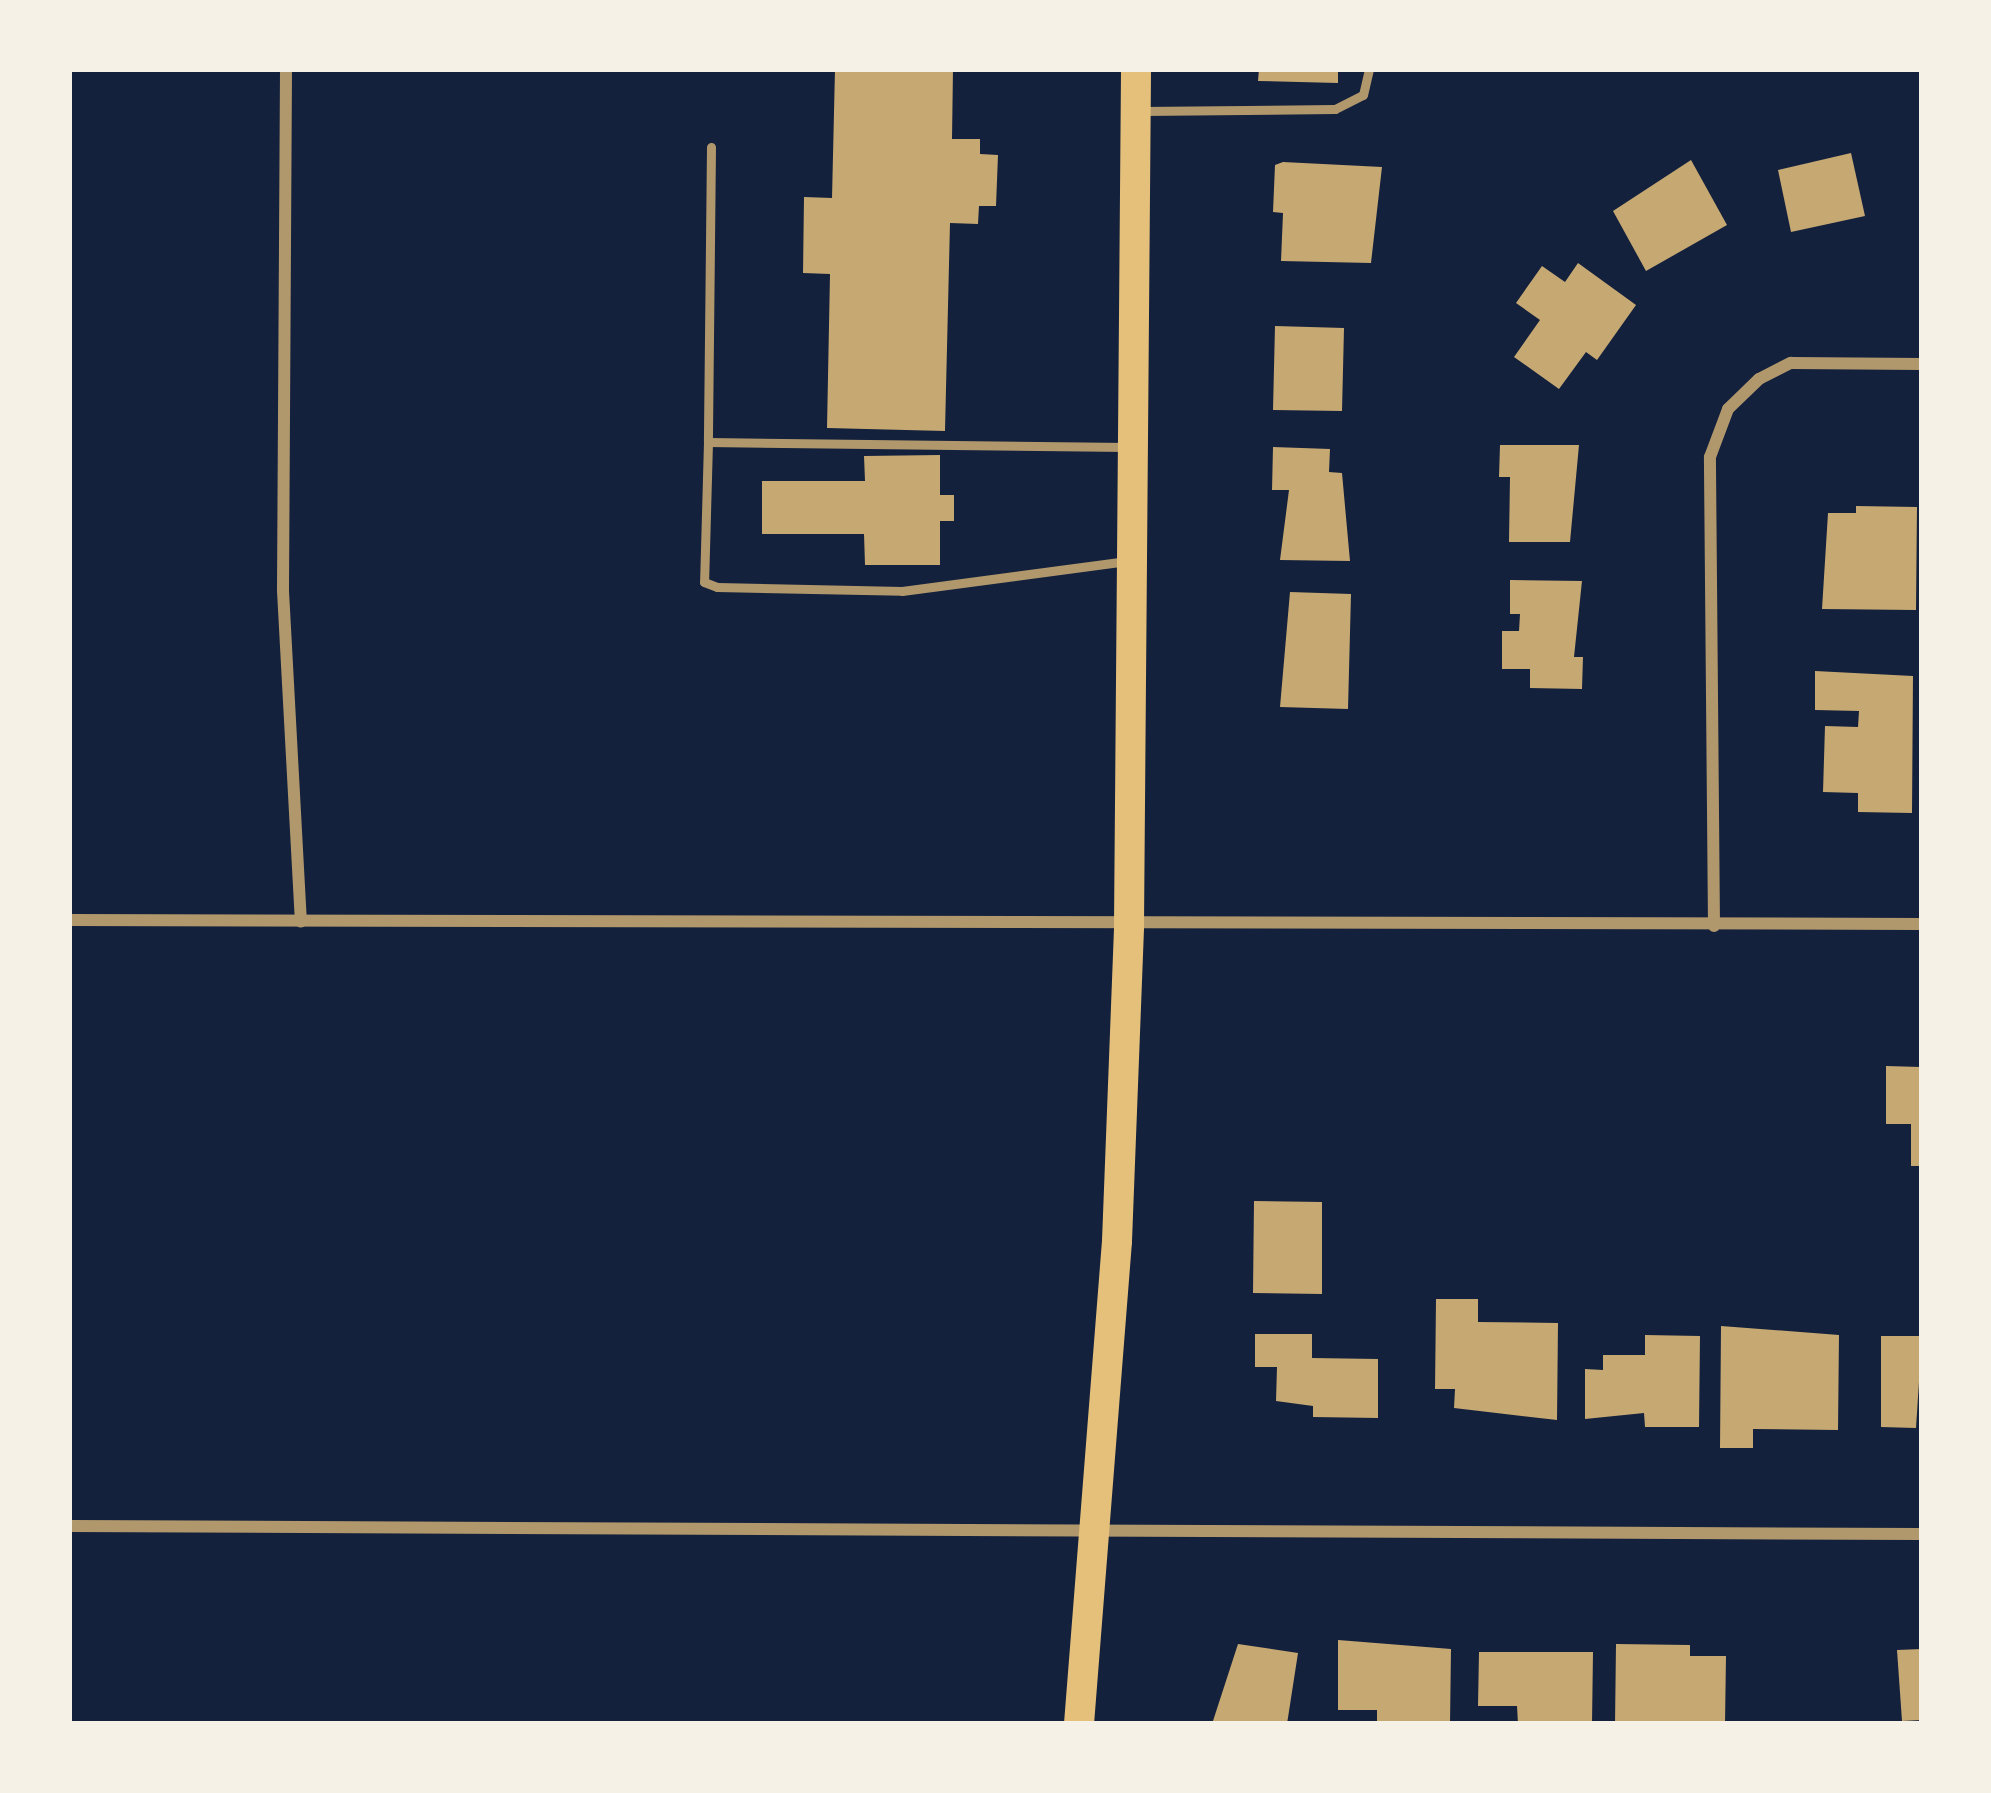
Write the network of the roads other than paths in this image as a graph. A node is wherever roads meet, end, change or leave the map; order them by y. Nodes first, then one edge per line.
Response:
1 (286, 69) edge
2 (1136, 69) edge
3 (1369, 69) edge
4 (1136, 111) junction
5 (711, 147) dead end
6 (1922, 364) edge
7 (708, 442) junction
8 (1132, 447) junction
9 (1132, 560) junction
10 (69, 920) edge
11 (301, 922) junction
12 (1922, 924) edge
13 (1130, 925) junction
14 (1714, 926) junction
15 (69, 1526) edge
16 (1093, 1528) junction
17 (1922, 1534) edge
18 (1079, 1724) edge

1 - 11 street
2 - 4 main road
3 - 4 lane
4 - 8 main road
5 - 7 lane
6 - 14 street
7 - 8 lane
7 - 9 lane
8 - 9 main road
9 - 13 main road
10 - 11 street
11 - 13 street
12 - 14 street
13 - 14 street
13 - 16 main road
15 - 16 street
16 - 17 street
16 - 18 main road

